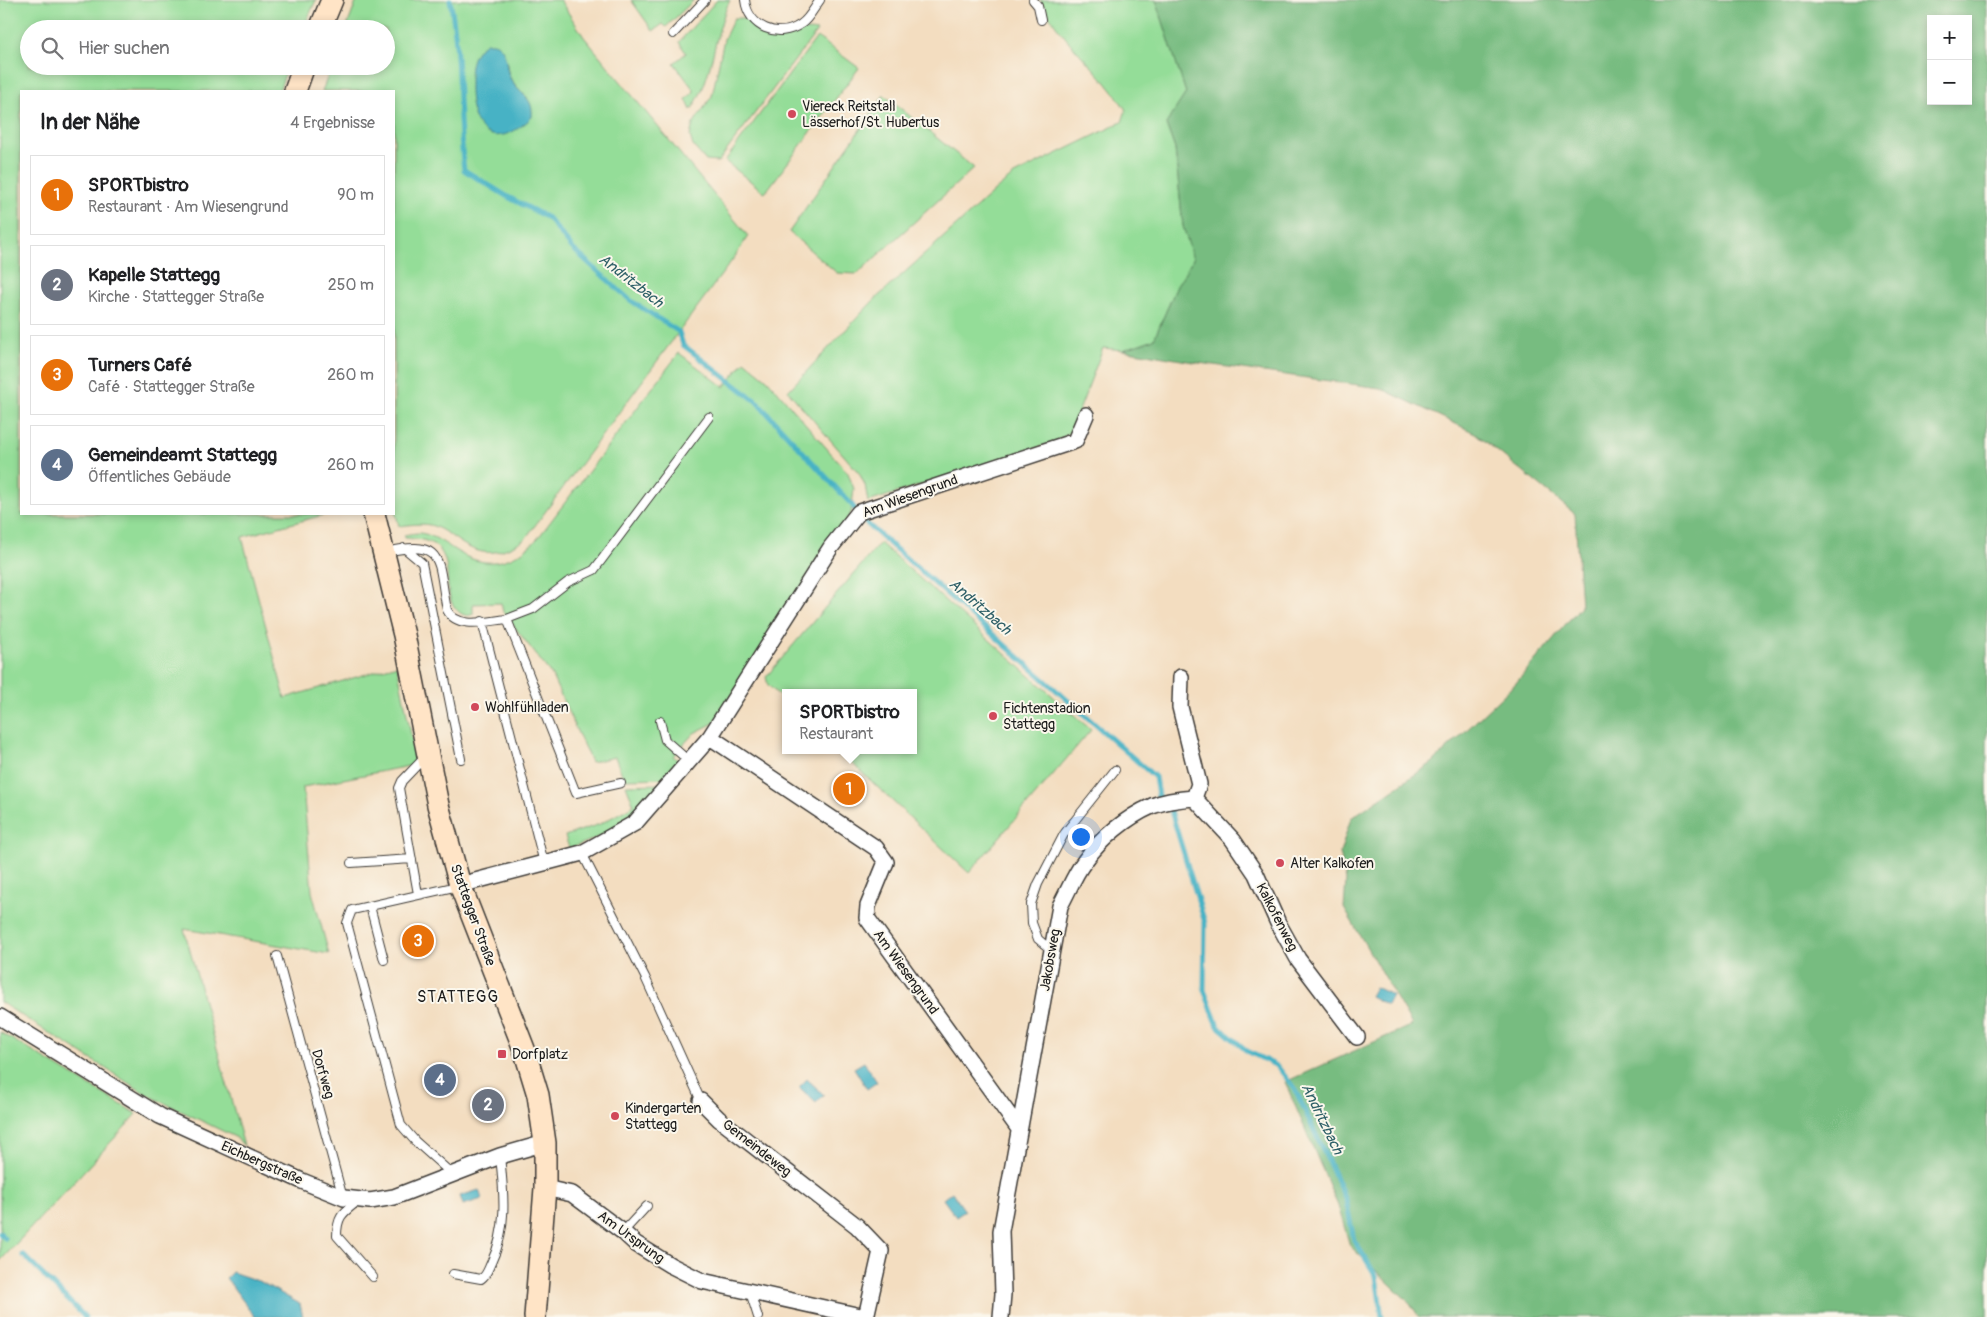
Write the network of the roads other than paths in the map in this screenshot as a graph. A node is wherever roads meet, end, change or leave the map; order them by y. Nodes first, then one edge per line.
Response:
1 (332, 0) edge
2 (705, 0) edge
3 (745, 0) edge
4 (820, 0) edge
5 (1033, 0) edge
6 (324, 20) edge
7 (1040, 20) dead end
8 (673, 34) dead end
9 (301, 75) edge
10 (295, 90) edge
11 (1086, 415) dead end
12 (709, 417) dead end
13 (375, 515) edge
14 (394, 550) junction
15 (507, 619) junction
16 (482, 621) junction
17 (1181, 677) dead end
18 (660, 721) dead end
19 (710, 737) junction
20 (428, 754) junction
21 (461, 760) dead end
22 (690, 762) junction
23 (1115, 770) dead end
24 (621, 783) dead end
25 (1194, 798) junction
26 (582, 853) junction
27 (412, 859) junction
28 (351, 863) dead end
29 (544, 863) junction
30 (460, 885) junction
31 (418, 894) junction
32 (370, 906) junction
33 (1052, 950) junction
34 (277, 956) dead end
35 (384, 960) dead end
36 (0, 1017) edge
37 (1357, 1037) dead end
38 (701, 1101) joint
39 (1019, 1129) junction
40 (545, 1143) junction
41 (500, 1156) junction
42 (452, 1174) junction
43 (545, 1188) junction
44 (351, 1200) junction
45 (647, 1206) dead end
46 (623, 1232) junction
47 (453, 1274) dead end
48 (373, 1277) dead end
49 (750, 1292) junction
50 (535, 1317) edge
51 (758, 1317) edge
52 (866, 1317) edge
53 (1001, 1317) edge

1 - 6 main road
2 - 8 lane
3 - 4 lane
5 - 7 lane
9 - 10 main road
11 - 19 street, Am Wiesengrund
12 - 15 lane
13 - 14 main road, Stattegger Straße
14 - 16 lane
14 - 20 main road, Stattegger Straße
14 - 21 lane
15 - 16 lane
15 - 24 lane
16 - 29 lane
17 - 25 street
18 - 22 lane
19 - 22 street, Am Wiesengrund
19 - 39 street, Am Wiesengrund
20 - 27 lane
20 - 30 main road, Stattegger Straße
22 - 26 street, Am Wiesengrund
23 - 33 lane
25 - 33 street, Jakobsweg
25 - 37 street, Kalkofenweg
26 - 29 street, Am Wiesengrund
26 - 38 lane, Gemeindeweg
27 - 28 lane
27 - 31 lane
29 - 30 street, Am Wiesengrund
30 - 31 lane
30 - 40 main road, Stattegger Straße
31 - 32 lane
32 - 35 lane
32 - 42 lane
33 - 39 street, Jakobsweg
34 - 44 lane, Dorfweg
36 - 44 street, Eichbergstraße
38 - 52 street, Gemeindeweg
39 - 53 street, Jakobsweg
40 - 41 street, Eichbergstraße
40 - 43 main road, Stattegger Straße
41 - 42 street, Eichbergstraße
41 - 47 lane
42 - 44 street, Eichbergstraße
43 - 46 street, Am Ursprung
43 - 50 main road, Stattegger Straße
44 - 48 lane
45 - 46 lane
46 - 49 street, Am Ursprung
49 - 51 lane
49 - 52 street, Am Ursprung

